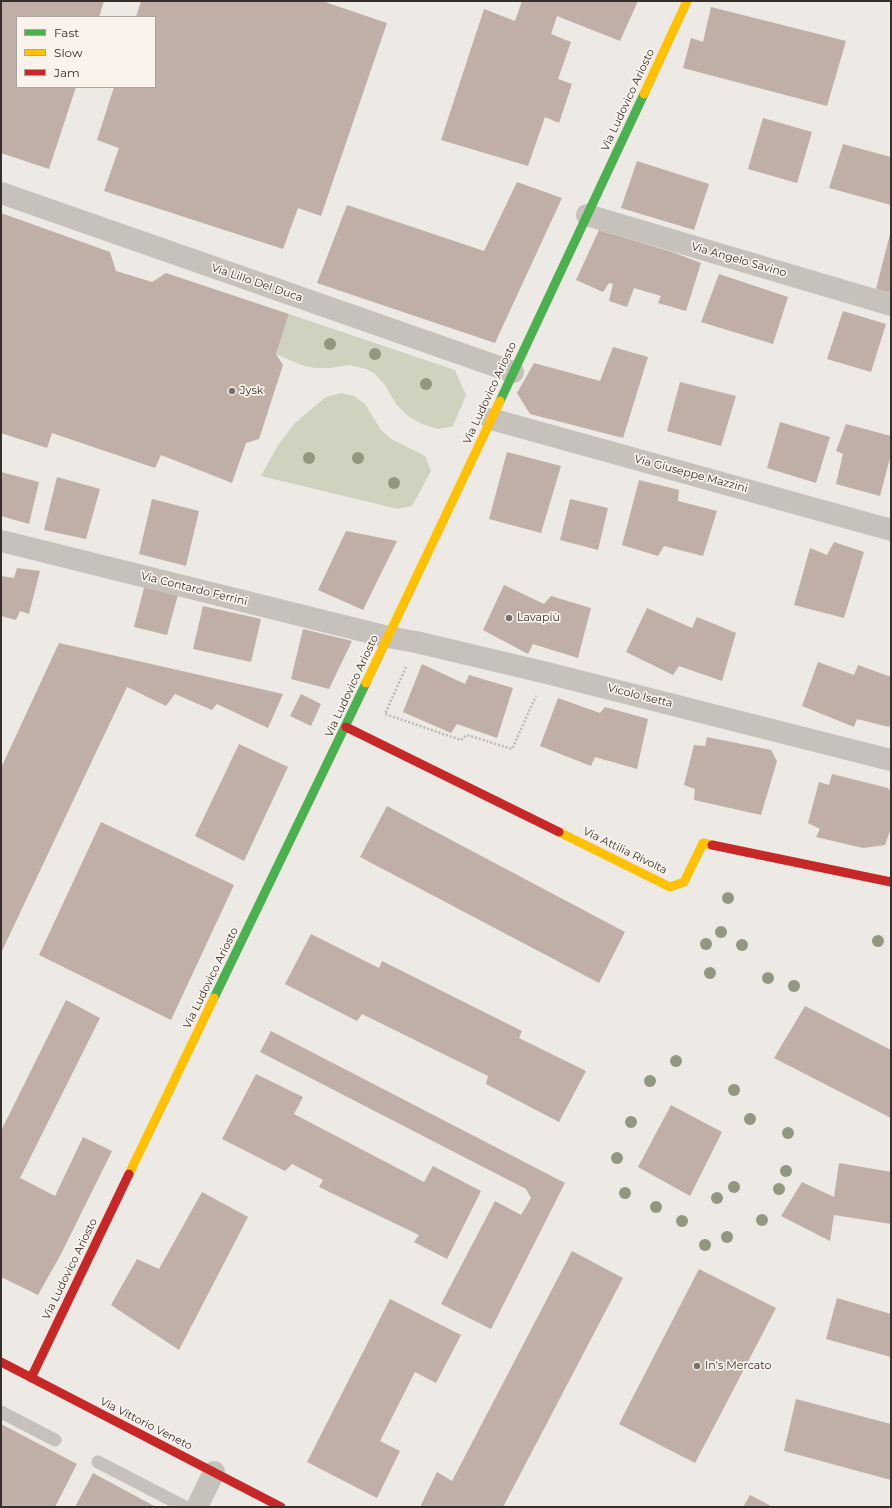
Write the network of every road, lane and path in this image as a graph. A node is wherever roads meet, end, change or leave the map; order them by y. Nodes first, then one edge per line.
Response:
1 (687, 1) edge
2 (1, 193) edge
3 (587, 215) junction
4 (891, 305) edge
5 (513, 372) junction
6 (491, 419) junction
7 (891, 530) edge
8 (1, 541) edge
9 (388, 637) junction
10 (416, 642) junction
11 (547, 673) junction
12 (346, 726) junction
13 (891, 760) edge
14 (891, 882) edge
15 (1, 1362) edge
16 (31, 1378) junction
17 (1, 1412) edge
18 (56, 1440) dead end
19 (98, 1462) dead end
20 (214, 1472) junction
21 (185, 1507) edge
22 (197, 1507) edge
23 (280, 1507) edge

1 - 3 street, Via Ludovico Ariosto
2 - 5 street, Via Lillo Del Duca
3 - 4 street, Via Angelo Savino
3 - 5 street, Via Ludovico Ariosto
5 - 6 street, Via Ludovico Ariosto
6 - 7 street, Via Giuseppe Mazzini
6 - 9 street, Via Ludovico Ariosto
8 - 9 street, Via Contardo Ferrini
9 - 10 street, Vicolo Isetta
9 - 12 street, Via Ludovico Ariosto
10 - 11 street, Vicolo Isetta
10 - 11 path
11 - 13 street, Vicolo Isetta
12 - 14 street, Via Attilia Rivolta
12 - 16 street, Via Ludovico Ariosto
15 - 16 street, Via Vittorio Veneto
16 - 20 street, Via Vittorio Veneto
17 - 18 lane
19 - 21 lane
20 - 22 street
20 - 23 street, Via Vittorio Veneto

